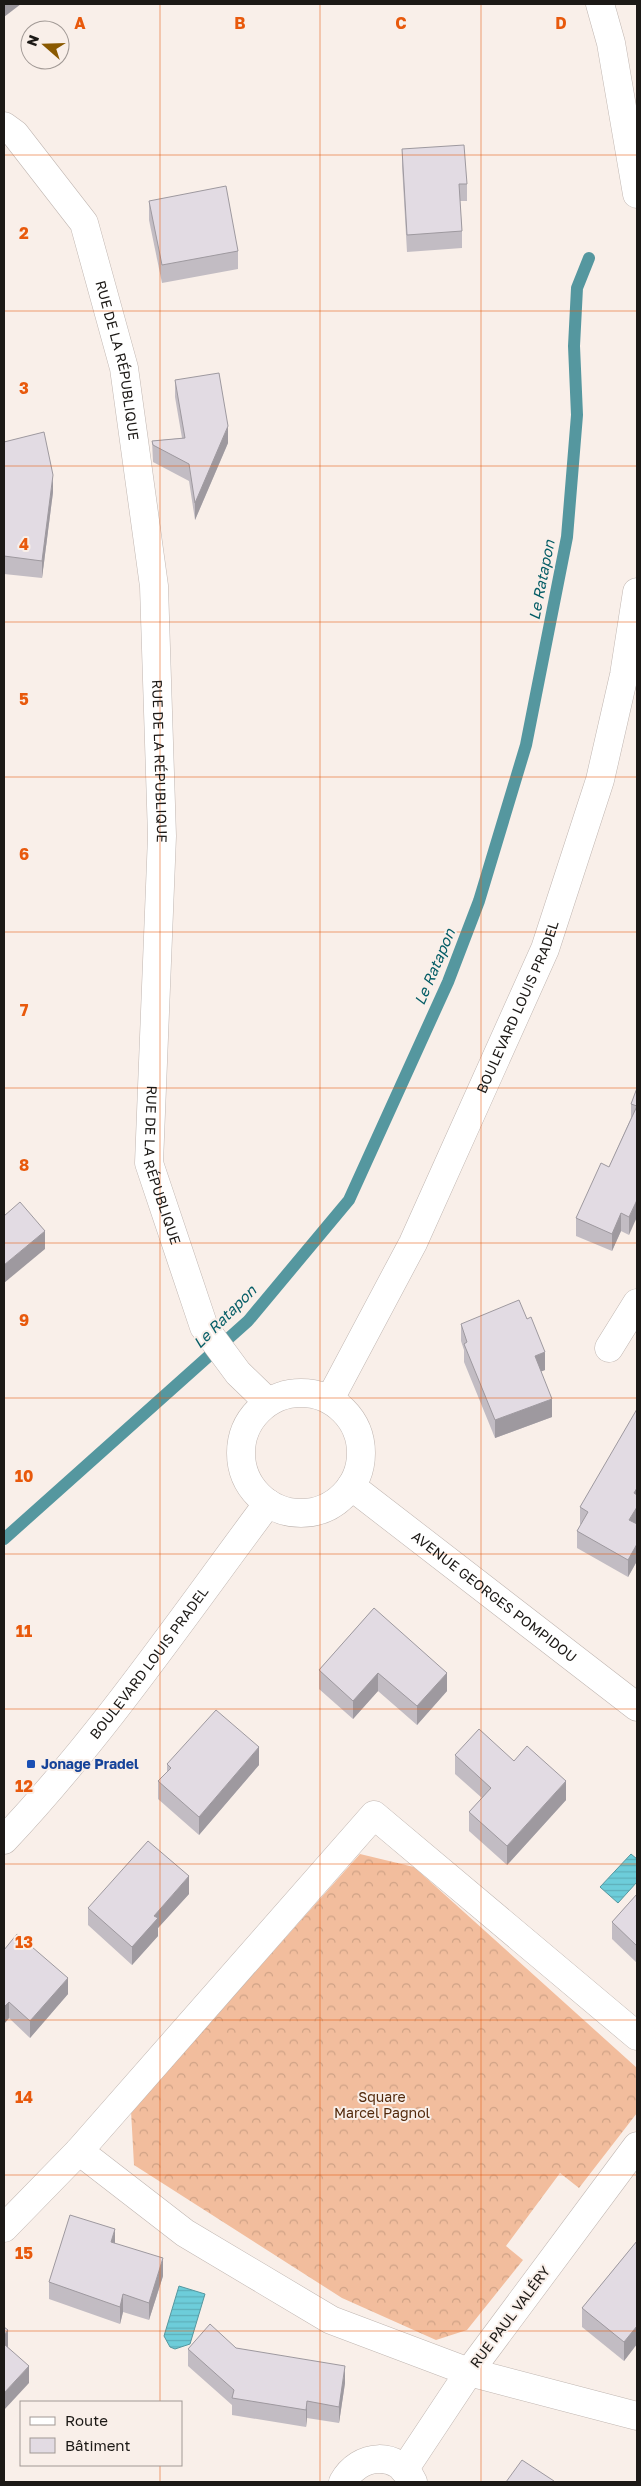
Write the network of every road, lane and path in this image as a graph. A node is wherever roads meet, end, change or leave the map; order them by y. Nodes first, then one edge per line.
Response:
1 (600, 4) edge
2 (4, 126) edge
3 (637, 194) edge
4 (637, 592) edge
5 (637, 1304) edge
6 (609, 1348) dead end
7 (330, 1399) junction
8 (268, 1402) junction
9 (351, 1486) junction
10 (268, 1503) junction
11 (637, 1707) edge
12 (4, 1840) edge
13 (637, 2036) edge
14 (637, 2146) edge
15 (79, 2151) junction
16 (4, 2228) edge
17 (469, 2372) junction
18 (637, 2416) edge
19 (409, 2476) edge
20 (343, 2482) edge

1 - 3 street
2 - 8 street, RUE DE LA RÉPUBLIQUE
4 - 7 street, BOULEVARD LOUIS PRADEL
5 - 6 street
7 - 8 street
7 - 9 street
8 - 10 street
9 - 10 street
9 - 11 street, AVENUE GEORGES POMPIDOU
10 - 12 street, BOULEVARD LOUIS PRADEL
13 - 15 street
14 - 17 street, RUE PAUL VALÉRY
15 - 16 street
15 - 17 street
17 - 18 street, RUE PAUL VALÉRY
17 - 19 street
19 - 20 street

